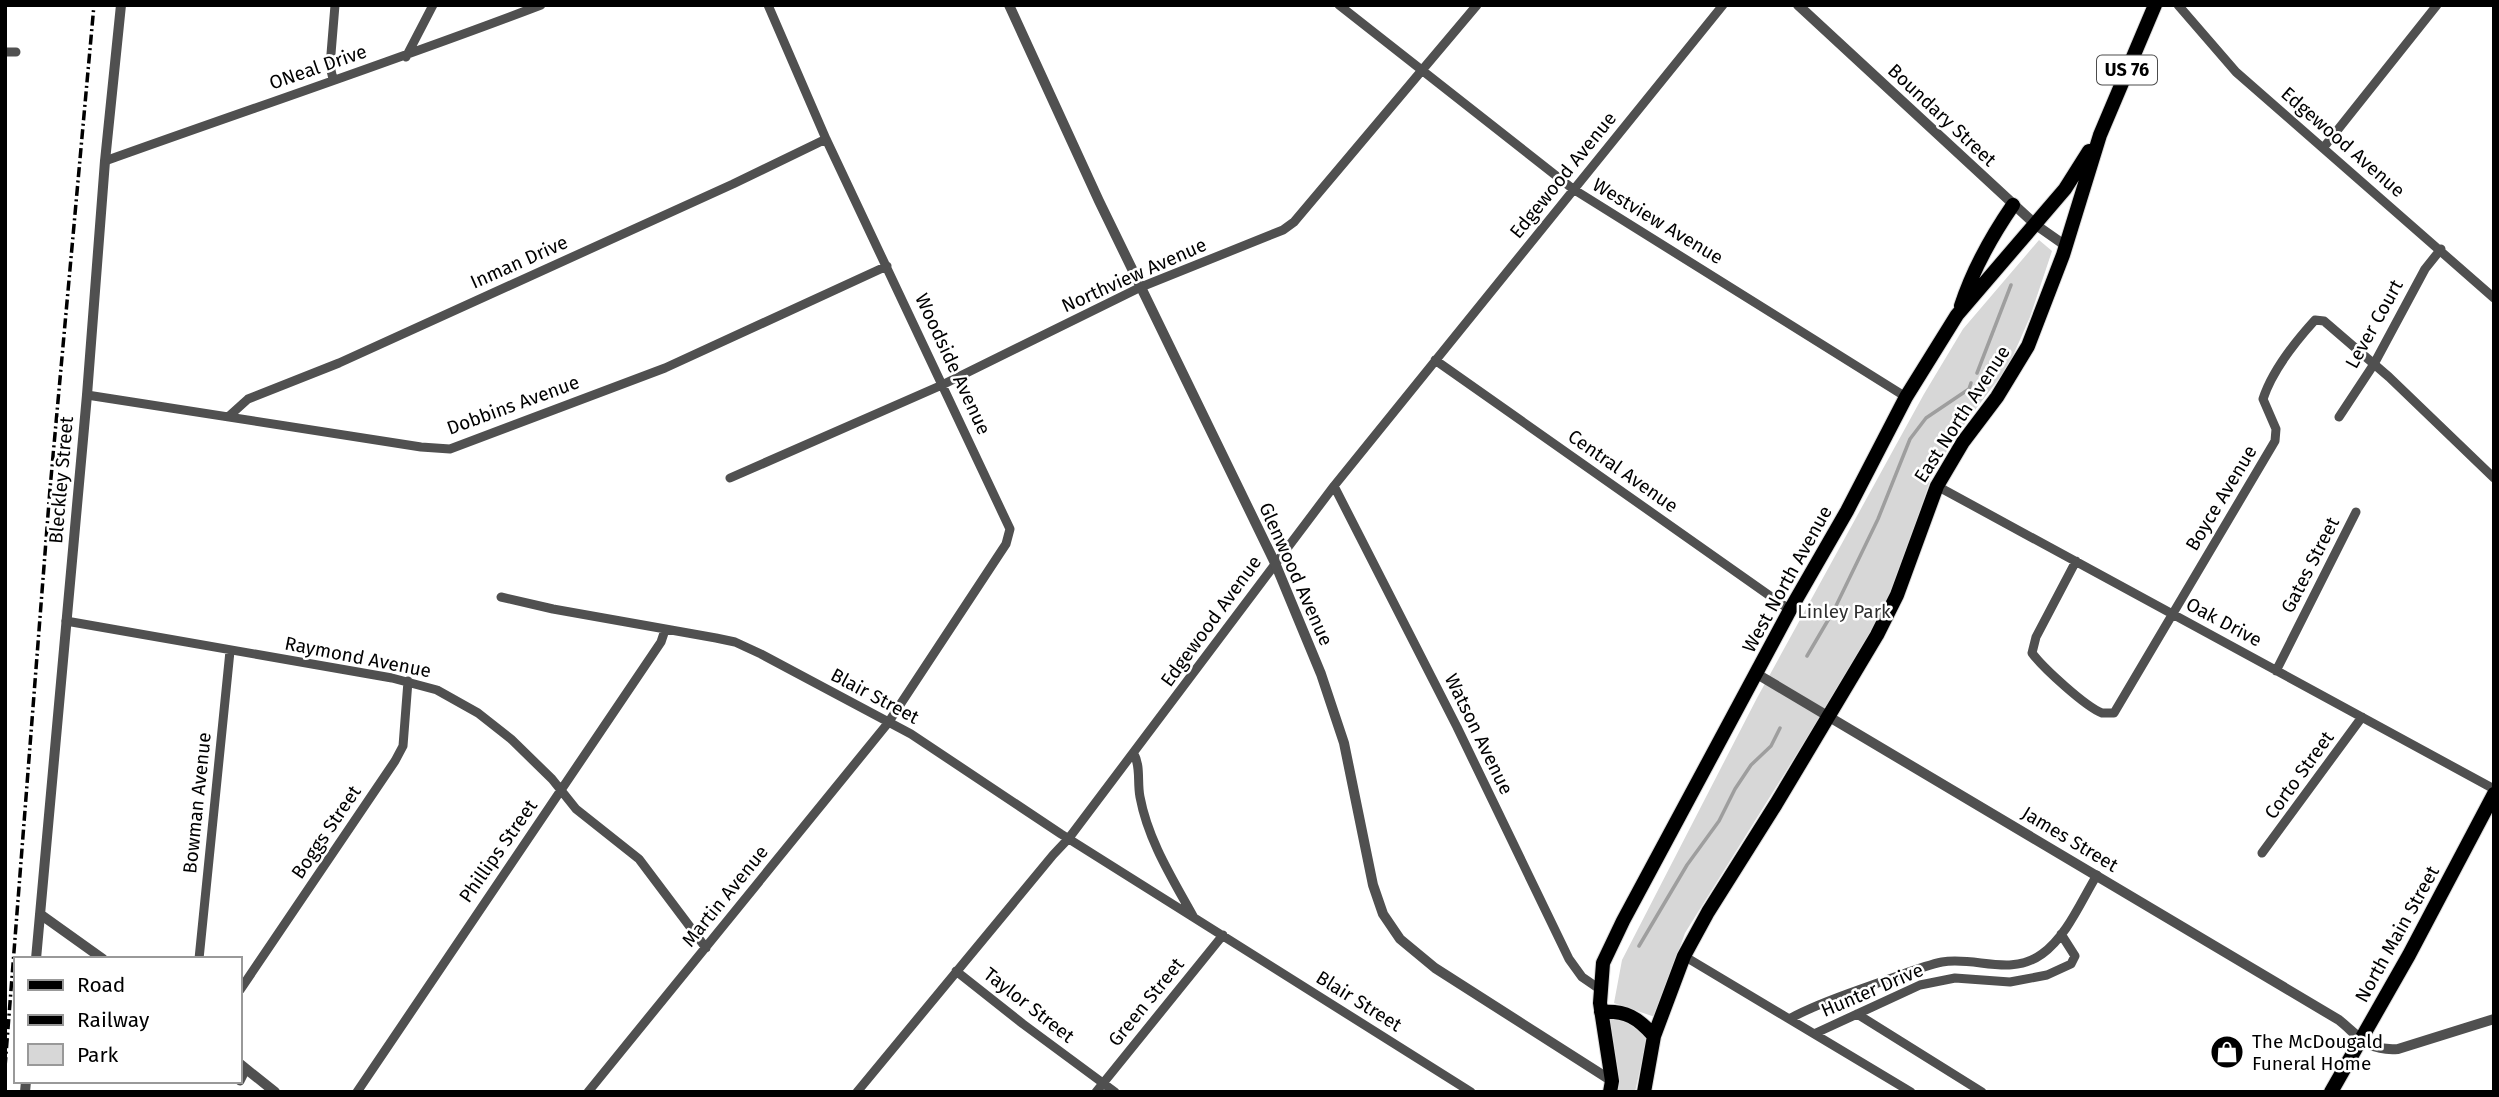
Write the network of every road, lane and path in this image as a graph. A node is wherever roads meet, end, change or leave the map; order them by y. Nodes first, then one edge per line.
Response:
1 (121, 5) edge
2 (335, 5) edge
3 (433, 5) edge
4 (541, 5) edge
5 (768, 5) edge
6 (1009, 5) edge
7 (1339, 5) edge
8 (1477, 5) edge
9 (1723, 5) edge
10 (1798, 5) edge
11 (2155, 5) edge
12 (2178, 5) edge
13 (2437, 5) edge
14 (5, 52) edge
15 (16, 52) dead end
16 (406, 57) junction
17 (1421, 71) junction
18 (333, 79) junction
19 (2099, 135) junction
20 (826, 139) junction
21 (2324, 147) junction
22 (105, 161) junction
23 (1573, 189) junction
24 (2013, 205) junction
25 (2035, 225) junction
26 (2066, 246) junction
27 (2441, 249) junction
28 (887, 266) junction
29 (1141, 287) junction
30 (2494, 298) edge
31 (1957, 315) junction
32 (1435, 360) junction
33 (2374, 364) junction
34 (942, 385) junction
35 (87, 395) junction
36 (1906, 397) junction
37 (228, 417) junction
38 (2339, 417) dead end
39 (730, 478) dead end
40 (2494, 478) edge
41 (1334, 486) junction
42 (1937, 486) junction
43 (2356, 512) dead end
44 (2076, 561) junction
45 (1275, 563) junction
46 (501, 597) dead end
47 (1790, 610) junction
48 (2172, 614) junction
49 (66, 621) junction
50 (665, 630) junction
51 (230, 651) junction
52 (2276, 670) junction
53 (1757, 674) junction
54 (408, 681) junction
55 (1828, 715) junction
56 (2362, 717) junction
57 (888, 723) junction
58 (1134, 754) junction
59 (560, 792) junction
60 (2494, 792) edge
61 (1069, 838) junction
62 (2262, 853) dead end
63 (2097, 875) junction
64 (40, 914) junction
65 (1194, 917) junction
66 (2061, 934) junction
67 (1223, 935) junction
68 (706, 948) junction
69 (1684, 956) junction
70 (36, 957) edge
71 (100, 957) edge
72 (199, 957) edge
73 (956, 971) junction
74 (242, 987) edge
75 (1601, 990) junction
76 (1601, 1012) junction
77 (1857, 1014) junction
78 (1791, 1018) junction
79 (2494, 1019) edge
80 (1816, 1033) junction
81 (1654, 1036) junction
82 (2361, 1041) junction
83 (243, 1066) edge
84 (1103, 1083) junction
85 (1611, 1086) edge
86 (275, 1092) edge
87 (357, 1092) edge
88 (589, 1092) edge
89 (857, 1092) edge
90 (1096, 1092) edge
91 (1115, 1092) edge
92 (1471, 1092) edge
93 (1644, 1092) edge
94 (1911, 1092) edge
95 (1982, 1092) edge
96 (2332, 1092) edge

1 - 22 street, Bleckley Street
2 - 18 street
3 - 16 street
4 - 16 street, ONeal Drive
5 - 20 street, Woodside Avenue
6 - 29 street, Glenwood Avenue
7 - 17 street, Westview Avenue
8 - 17 street, Northview Avenue
9 - 23 street, Edgewood Avenue
10 - 24 street, Boundary Street
11 - 19 main road, East North Avenue / US 76
12 - 21 street, Edgewood Avenue
13 - 21 street
14 - 15 street
16 - 18 street, ONeal Drive
17 - 23 street, Westview Avenue
17 - 29 street, Northview Avenue
18 - 22 street, ONeal Drive
19 - 25 main road, West North Avenue / US 76
19 - 26 main road, East North Avenue / US 76
20 - 28 street, Woodside Avenue
20 - 37 street, Inman Drive
21 - 27 street, Edgewood Avenue
22 - 35 street, Bleckley Street
23 - 32 street, Edgewood Avenue
23 - 36 street, Westview Avenue
24 - 25 street, Boundary Street
24 - 31 main road
25 - 26 street, Boundary Street
25 - 31 main road, West North Avenue / US 76
26 - 42 main road, East North Avenue / US 76
27 - 30 street, Edgewood Avenue
27 - 33 street, Lever Court
28 - 34 street, Woodside Avenue
28 - 37 street, Dobbins Avenue
29 - 34 street, Northview Avenue
29 - 45 street, Glenwood Avenue
31 - 36 main road, West North Avenue / US 76
32 - 41 street, Edgewood Avenue
32 - 47 street, Central Avenue
33 - 38 street, Lever Court
33 - 40 street
33 - 48 street, Boyce Avenue
34 - 39 street, Northview Avenue
34 - 57 street, Woodside Avenue
35 - 37 street, Dobbins Avenue
35 - 49 street, Bleckley Street
36 - 47 main road, West North Avenue / US 76
41 - 45 street, Edgewood Avenue
41 - 75 street, Watson Avenue
42 - 44 street, Oak Drive
42 - 55 main road, East North Avenue / US 76
43 - 52 street, Gates Street
44 - 48 street, Oak Drive
44 - 48 street
45 - 58 street, Edgewood Avenue
45 - 85 street, Glenwood Avenue
46 - 50 street, Blair Street
47 - 53 main road, West North Avenue / US 76
48 - 52 street, Oak Drive
49 - 51 street, Raymond Avenue
49 - 64 street, Bleckley Street
50 - 57 street, Blair Street
50 - 59 street, Phillips Street
51 - 54 street, Raymond Avenue
51 - 72 street, Bowman Avenue
52 - 56 street, Oak Drive
53 - 55 street, James Street
53 - 75 main road, West North Avenue / US 76
54 - 59 street, Raymond Avenue
54 - 74 street, Boggs Street
55 - 63 street, James Street
55 - 69 main road, East North Avenue / US 76
56 - 60 street, Oak Drive
56 - 62 street, Corto Street
57 - 61 street, Blair Street
57 - 68 street, Martin Avenue
58 - 61 street, Edgewood Avenue
58 - 65 street, Blair Street
59 - 68 street, Raymond Avenue
59 - 87 street, Phillips Street
60 - 82 main road, North Main Street
61 - 65 street, Blair Street
61 - 73 street, Edgewood Avenue
63 - 66 street, Hunter Drive
63 - 82 street, James Street
64 - 70 street, Bleckley Street
64 - 71 street
65 - 67 street, Blair Street
66 - 77 street, Hunter Drive
66 - 78 street, Hunter Drive
67 - 84 street, Green Street
67 - 92 street, Blair Street
68 - 88 street, Martin Avenue
69 - 78 street
69 - 81 main road, East North Avenue / US 76
73 - 84 street, Taylor Street
73 - 89 street, Edgewood Avenue
75 - 76 main road, West North Avenue / US 76
76 - 81 main road
76 - 85 main road, West North Avenue / US 76
77 - 80 street, Hunter Drive
77 - 95 street
78 - 80 street
79 - 82 street
80 - 94 street
81 - 93 main road, East North Avenue / US 76
82 - 96 main road, North Main Street
83 - 86 street
84 - 90 street, Green Street
84 - 91 street, Taylor Street

